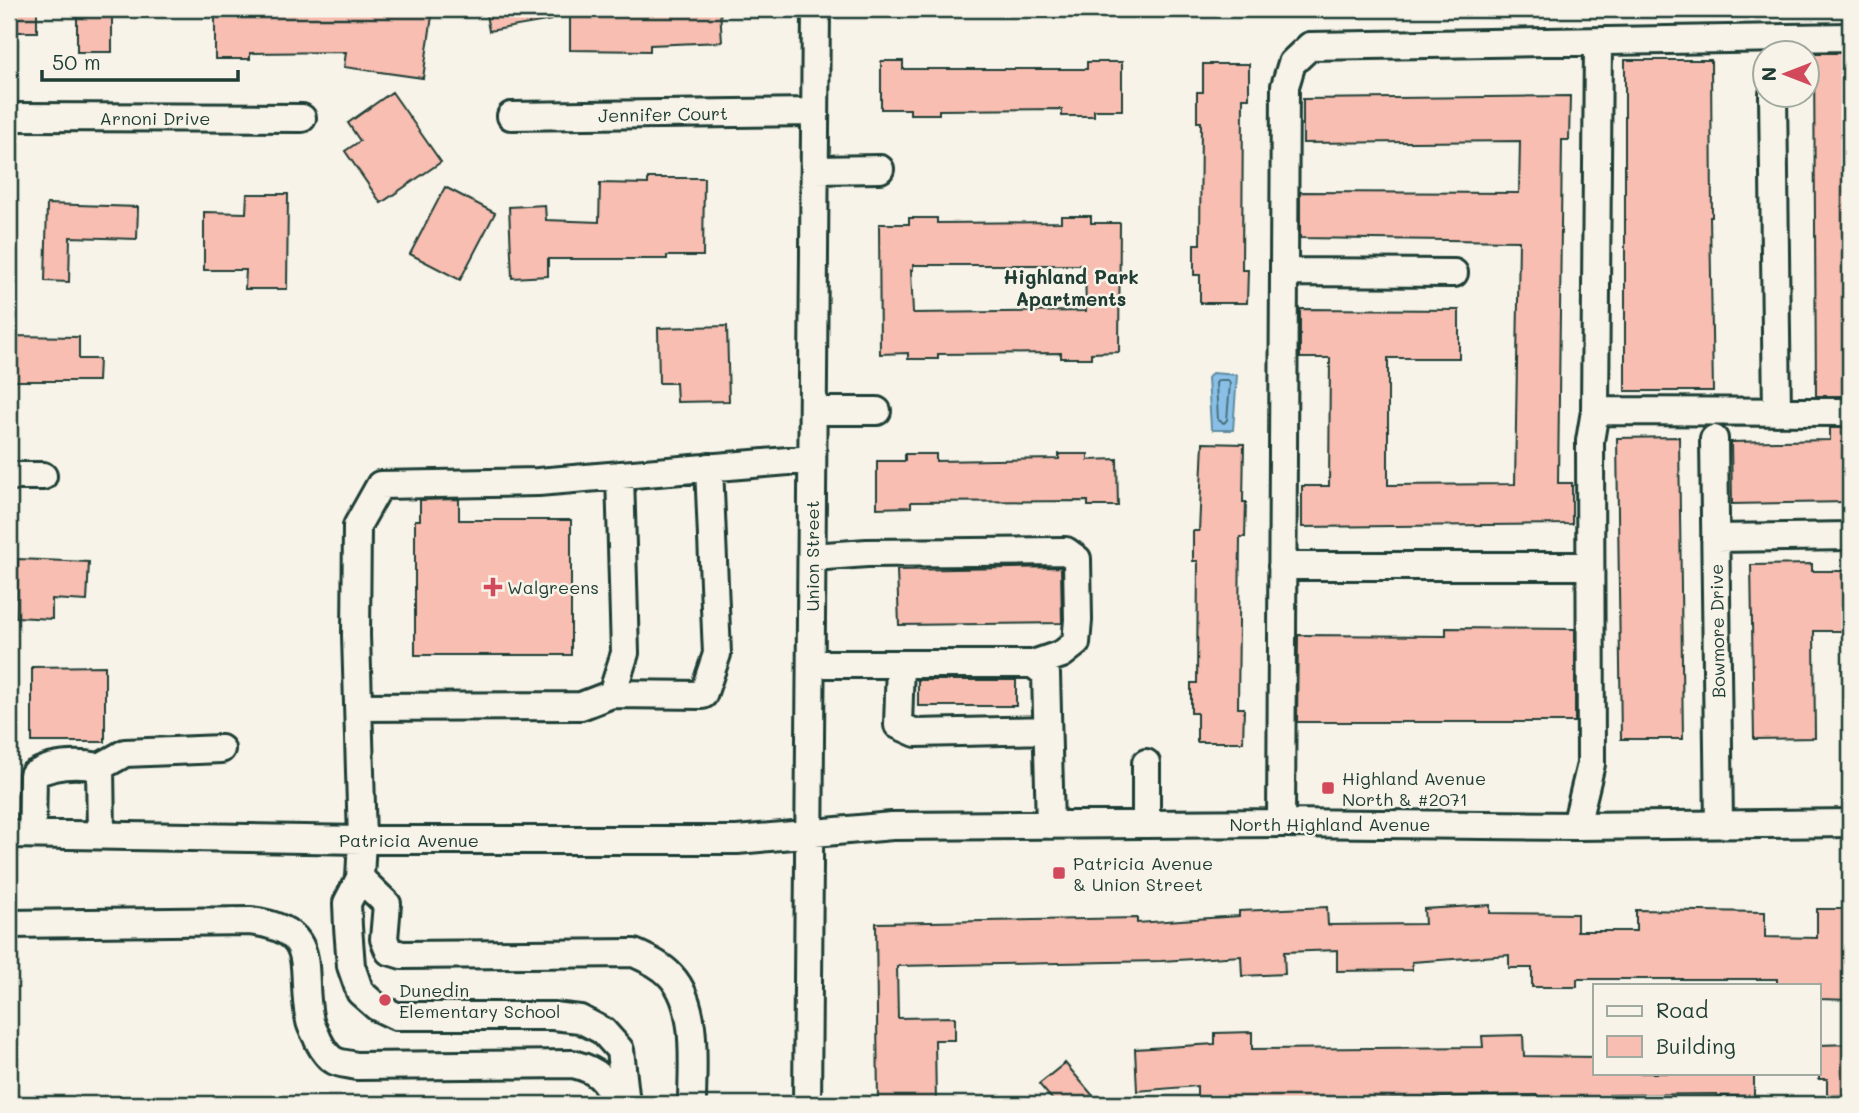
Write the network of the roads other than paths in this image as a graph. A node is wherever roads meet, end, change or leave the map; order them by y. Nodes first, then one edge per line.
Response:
1 (816, 9) edge
2 (1850, 37) edge
3 (1820, 40) edge
4 (1598, 43) junction
5 (1750, 44) edge
6 (1773, 108) edge
7 (815, 112) junction
8 (511, 116) dead end
9 (9, 117) edge
10 (302, 118) dead end
11 (880, 169) dead end
12 (815, 170) junction
13 (1284, 272) junction
14 (1454, 273) dead end
15 (813, 411) junction
16 (877, 411) dead end
17 (1595, 411) junction
18 (1777, 412) junction
19 (1850, 412) edge
20 (1714, 439) dead end
21 (812, 459) junction
22 (709, 467) junction
23 (620, 475) junction
24 (43, 476) dead end
25 (9, 477) edge
26 (1850, 536) edge
27 (1715, 538) junction
28 (812, 557) junction
29 (1282, 566) junction
30 (1589, 566) junction
31 (811, 663) junction
32 (900, 664) junction
33 (1033, 664) junction
34 (612, 694) junction
35 (358, 707) junction
36 (1047, 730) junction
37 (221, 749) dead end
38 (1146, 763) dead end
39 (100, 767) junction
40 (1282, 823) junction
41 (1850, 823) edge
42 (1146, 824) junction
43 (1719, 824) junction
44 (1050, 825) junction
45 (1576, 826) junction
46 (810, 833) junction
47 (20, 834) edge
48 (101, 835) junction
49 (362, 840) junction
50 (360, 878) junction
51 (9, 924) edge
52 (389, 949) junction
53 (351, 966) junction
54 (614, 1104) edge
55 (626, 1104) edge
56 (692, 1104) edge
57 (807, 1104) edge

1 - 7 street, Union Street
2 - 3 street
4 - 5 street
4 - 13 street
4 - 17 street
6 - 18 street
7 - 8 street, Jennifer Court
7 - 12 street, Union Street
9 - 10 street, Arnoni Drive
11 - 12 street
12 - 15 street, Union Street
13 - 14 street
13 - 29 street
15 - 16 street
15 - 21 street, Union Street
17 - 18 street
17 - 30 street
18 - 19 street
20 - 27 street, Bowmore Drive
21 - 22 street
21 - 28 street, Union Street
22 - 23 street
22 - 34 street
23 - 34 street
23 - 35 street
24 - 25 street
26 - 27 street
27 - 43 street, Bowmore Drive
28 - 31 street, Union Street
28 - 33 street
29 - 30 street
29 - 40 street
30 - 45 street
31 - 32 street
31 - 46 street, Union Street
32 - 33 street
32 - 36 street
33 - 36 street
34 - 35 street
35 - 49 street
36 - 44 street
37 - 39 street
38 - 42 street
39 - 47 street
39 - 48 street
40 - 42 street, North Highland Avenue
40 - 45 street, North Highland Avenue
41 - 43 street, North Highland Avenue
42 - 44 street, North Highland Avenue
43 - 45 street, North Highland Avenue
44 - 46 street, North Highland Avenue
46 - 49 street, Patricia Avenue
46 - 57 street, Union Street
47 - 48 street, Patricia Avenue
48 - 49 street, Patricia Avenue
49 - 50 street
50 - 52 street
50 - 53 street
51 - 54 street
52 - 53 street
52 - 56 street
53 - 55 street

